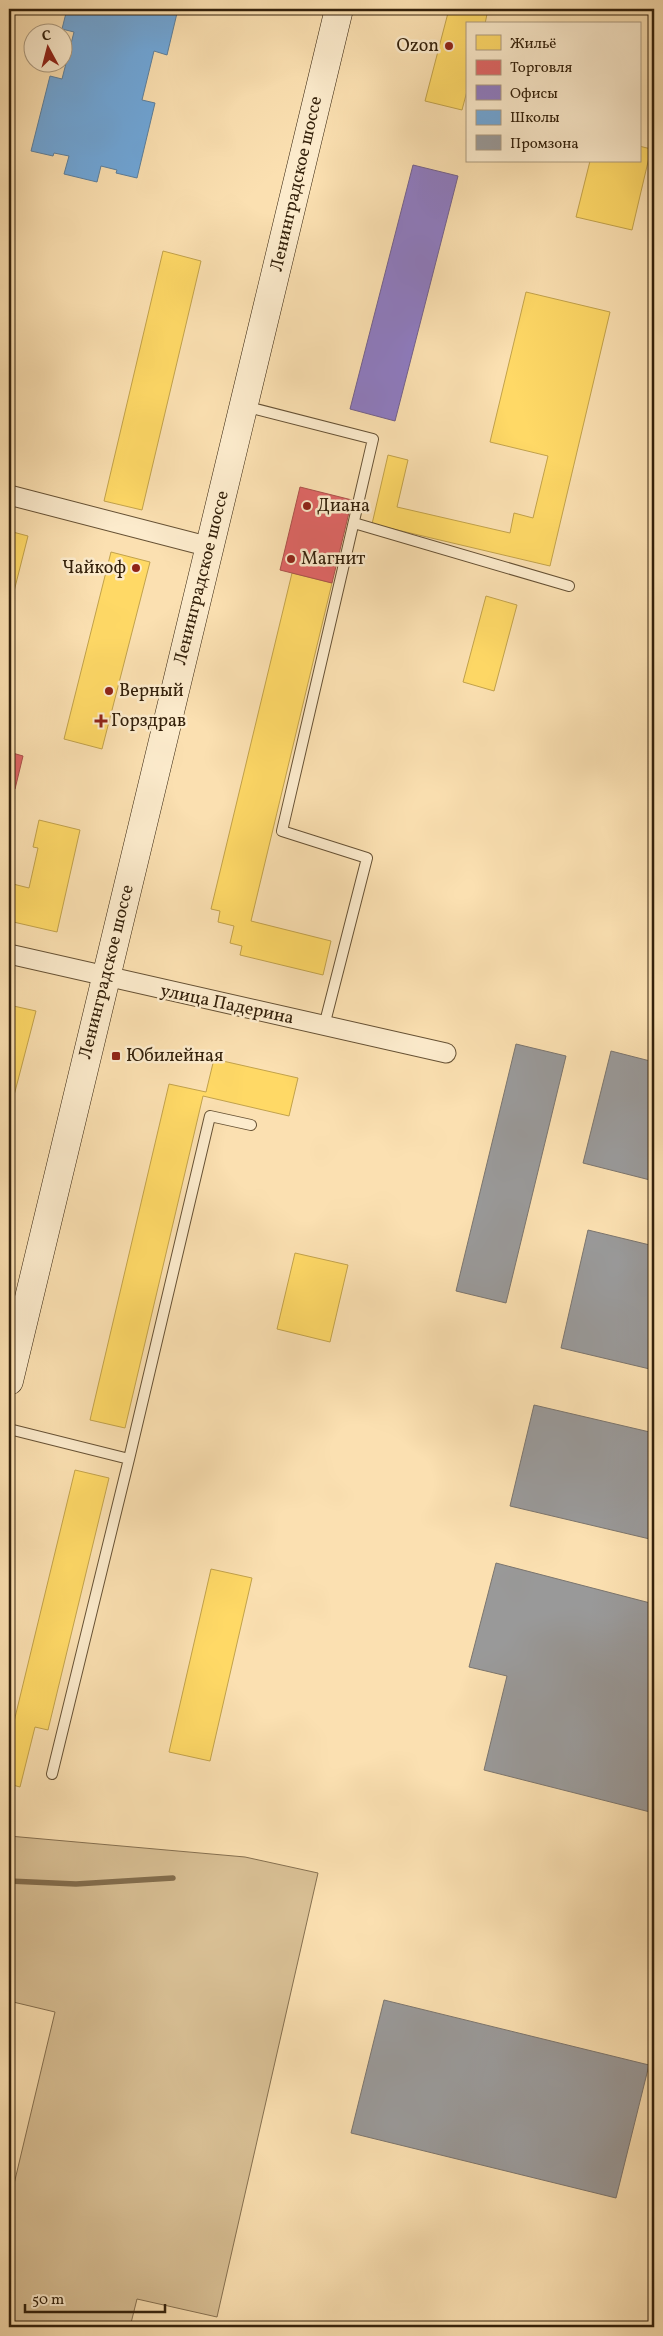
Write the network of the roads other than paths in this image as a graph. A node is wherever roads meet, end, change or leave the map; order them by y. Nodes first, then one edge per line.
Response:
1 (339, 9) edge
2 (244, 406) junction
3 (9, 495) edge
4 (354, 523) junction
5 (210, 547) junction
6 (569, 586) dead end
7 (9, 954) edge
8 (106, 978) junction
9 (324, 1026) junction
10 (446, 1053) dead end
11 (251, 1125) dead end
12 (9, 1381) edge
13 (9, 1429) edge
14 (128, 1459) junction
15 (52, 1774) dead end

1 - 2 main road, Ленинградское шоссе
2 - 4 lane
2 - 5 main road, Ленинградское шоссе
3 - 5 street
4 - 6 lane
4 - 9 lane
5 - 8 main road, Ленинградское шоссе
7 - 8 street, улица Падерина
8 - 9 street, улица Падерина
8 - 12 main road, Ленинградское шоссе
9 - 10 street, улица Падерина
11 - 14 lane
13 - 14 lane
14 - 15 lane

